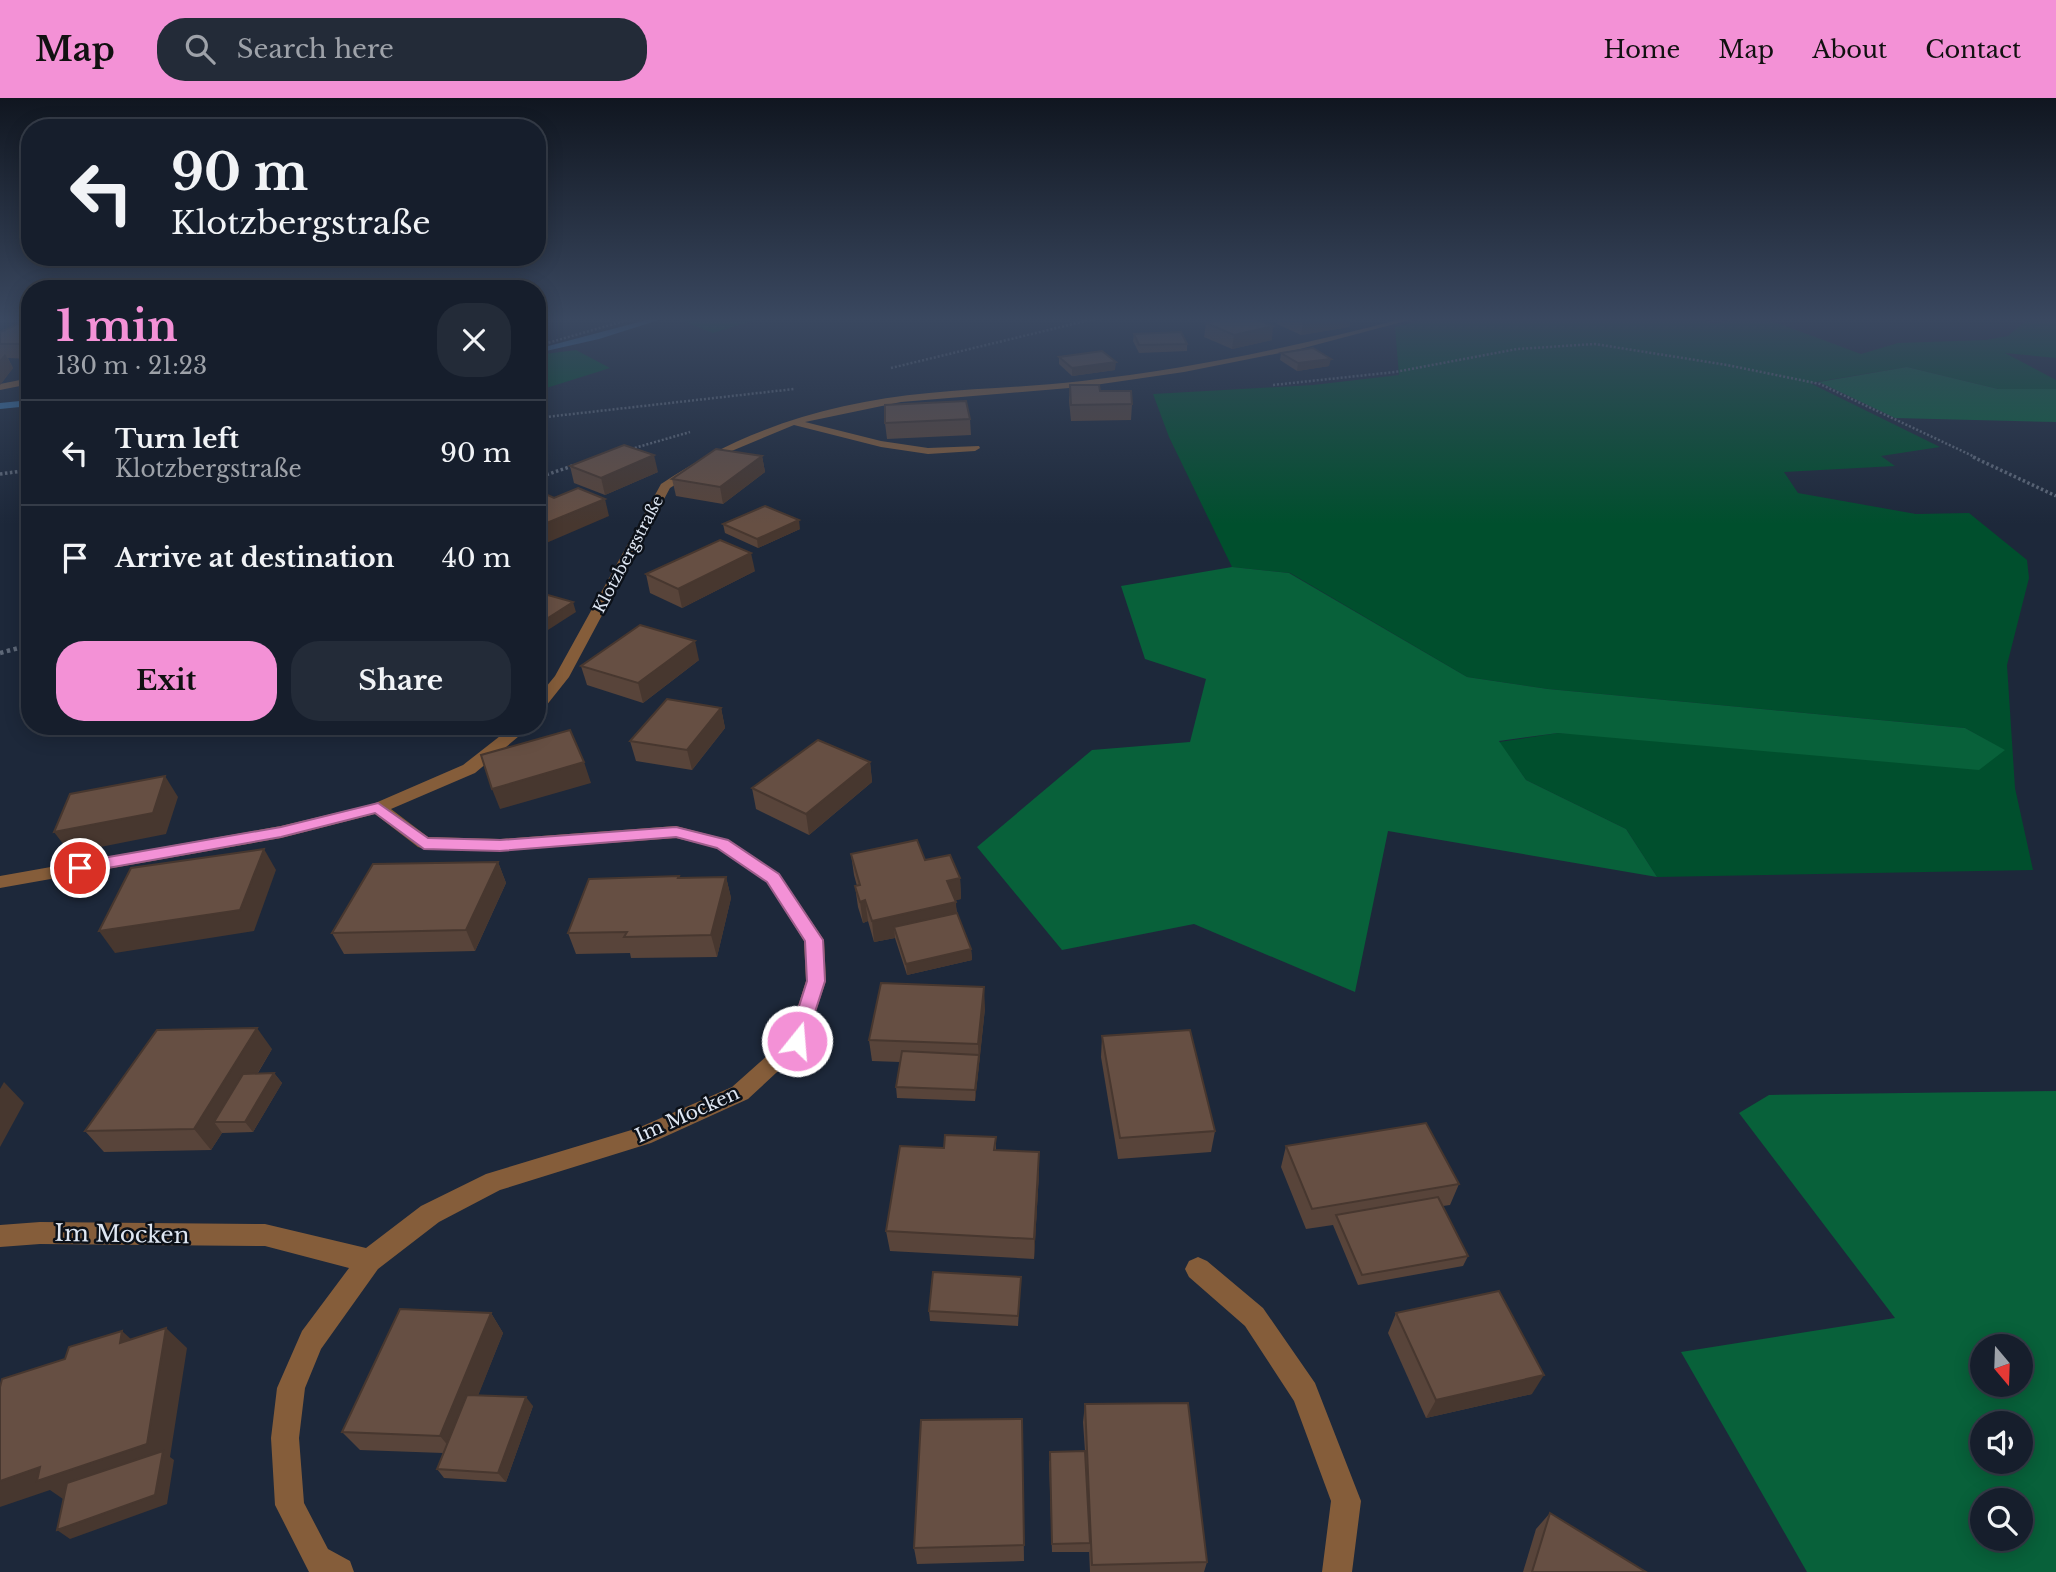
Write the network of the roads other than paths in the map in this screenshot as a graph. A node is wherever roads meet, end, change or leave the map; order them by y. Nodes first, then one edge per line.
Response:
1 (1057, 387) edge
2 (797, 422) junction
3 (975, 448) dead end
4 (546, 697) edge
5 (512, 735) edge
6 (378, 808) junction
7 (0, 882) edge
8 (0, 1236) edge
9 (369, 1261) junction
10 (1198, 1269) dead end
11 (339, 1572) edge
12 (1337, 1572) edge

1 - 2 street, Klotzbergstraße
2 - 3 street
2 - 4 street, Klotzbergstraße
5 - 6 street
6 - 7 street
6 - 9 street, Im Mocken
8 - 9 street, Im Mocken
9 - 11 street, Im Mocken
10 - 12 street

